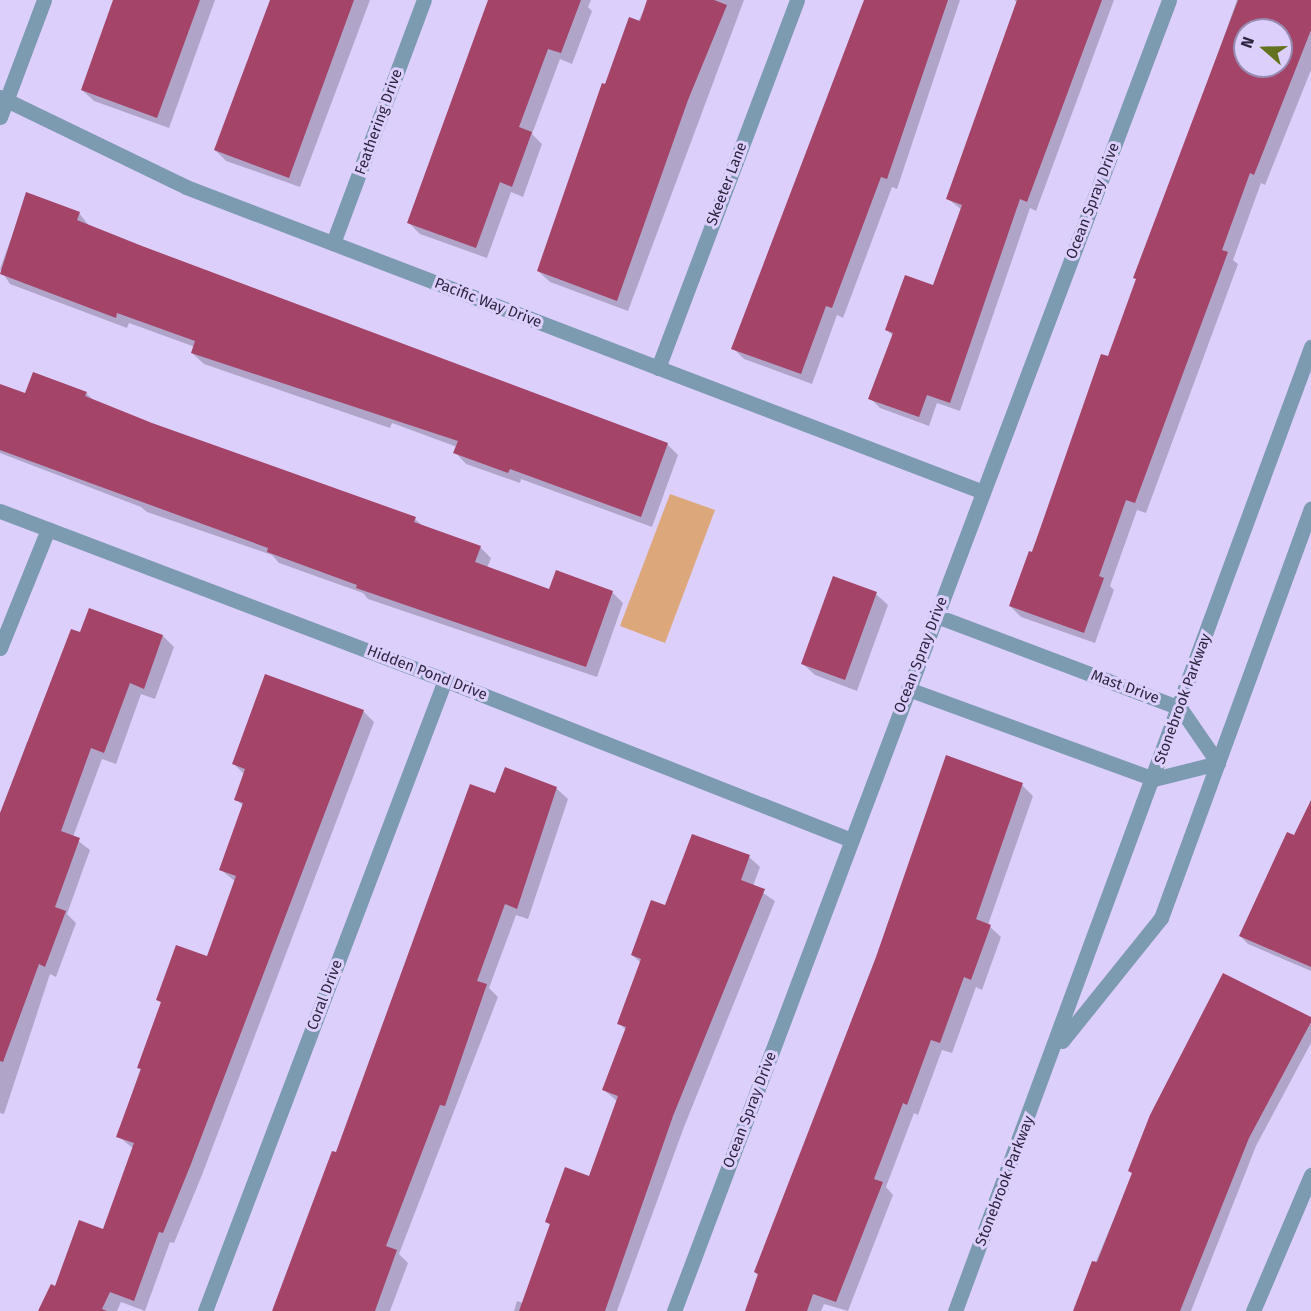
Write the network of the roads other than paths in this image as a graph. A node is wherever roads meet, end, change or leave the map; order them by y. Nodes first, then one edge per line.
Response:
1 (44, 0) edge
2 (424, 0) edge
3 (797, 0) edge
4 (1169, 0) edge
5 (3, 98) edge
6 (0, 117) edge
7 (333, 243) junction
8 (1311, 347) edge
9 (658, 368) junction
10 (983, 492) junction
11 (1311, 509) edge
12 (0, 511) edge
13 (48, 529) junction
14 (936, 616) junction
15 (0, 648) edge
16 (445, 680) junction
17 (908, 689) junction
18 (1180, 708) junction
19 (1218, 763) junction
20 (1154, 779) junction
21 (851, 840) junction
22 (1054, 1050) junction
23 (1311, 1175) edge
24 (205, 1311) edge
25 (674, 1311) edge
26 (955, 1311) edge
27 (1253, 1311) edge

1 - 5 street
2 - 7 street, Feathering Drive
3 - 9 street, Skeeter Lane
4 - 10 street, Ocean Spray Drive
5 - 6 street
5 - 7 street, Pacific Way Drive
7 - 9 street, Pacific Way Drive
8 - 18 street, Stonebrook Parkway
9 - 10 street, Pacific Way Drive
10 - 14 street, Ocean Spray Drive
11 - 19 street, Stonebrook Parkway
12 - 13 street, Hidden Pond Drive
13 - 15 street
13 - 16 street, Hidden Pond Drive
14 - 17 street, Ocean Spray Drive
14 - 18 street, Mast Drive
16 - 21 street, Hidden Pond Drive
16 - 24 street, Coral Drive
17 - 20 street
17 - 21 street, Ocean Spray Drive
18 - 19 street
18 - 20 street, Stonebrook Parkway
19 - 20 street
19 - 22 street, Stonebrook Parkway
20 - 22 street, Stonebrook Parkway
21 - 25 street, Ocean Spray Drive
22 - 26 street, Stonebrook Parkway
23 - 27 street

